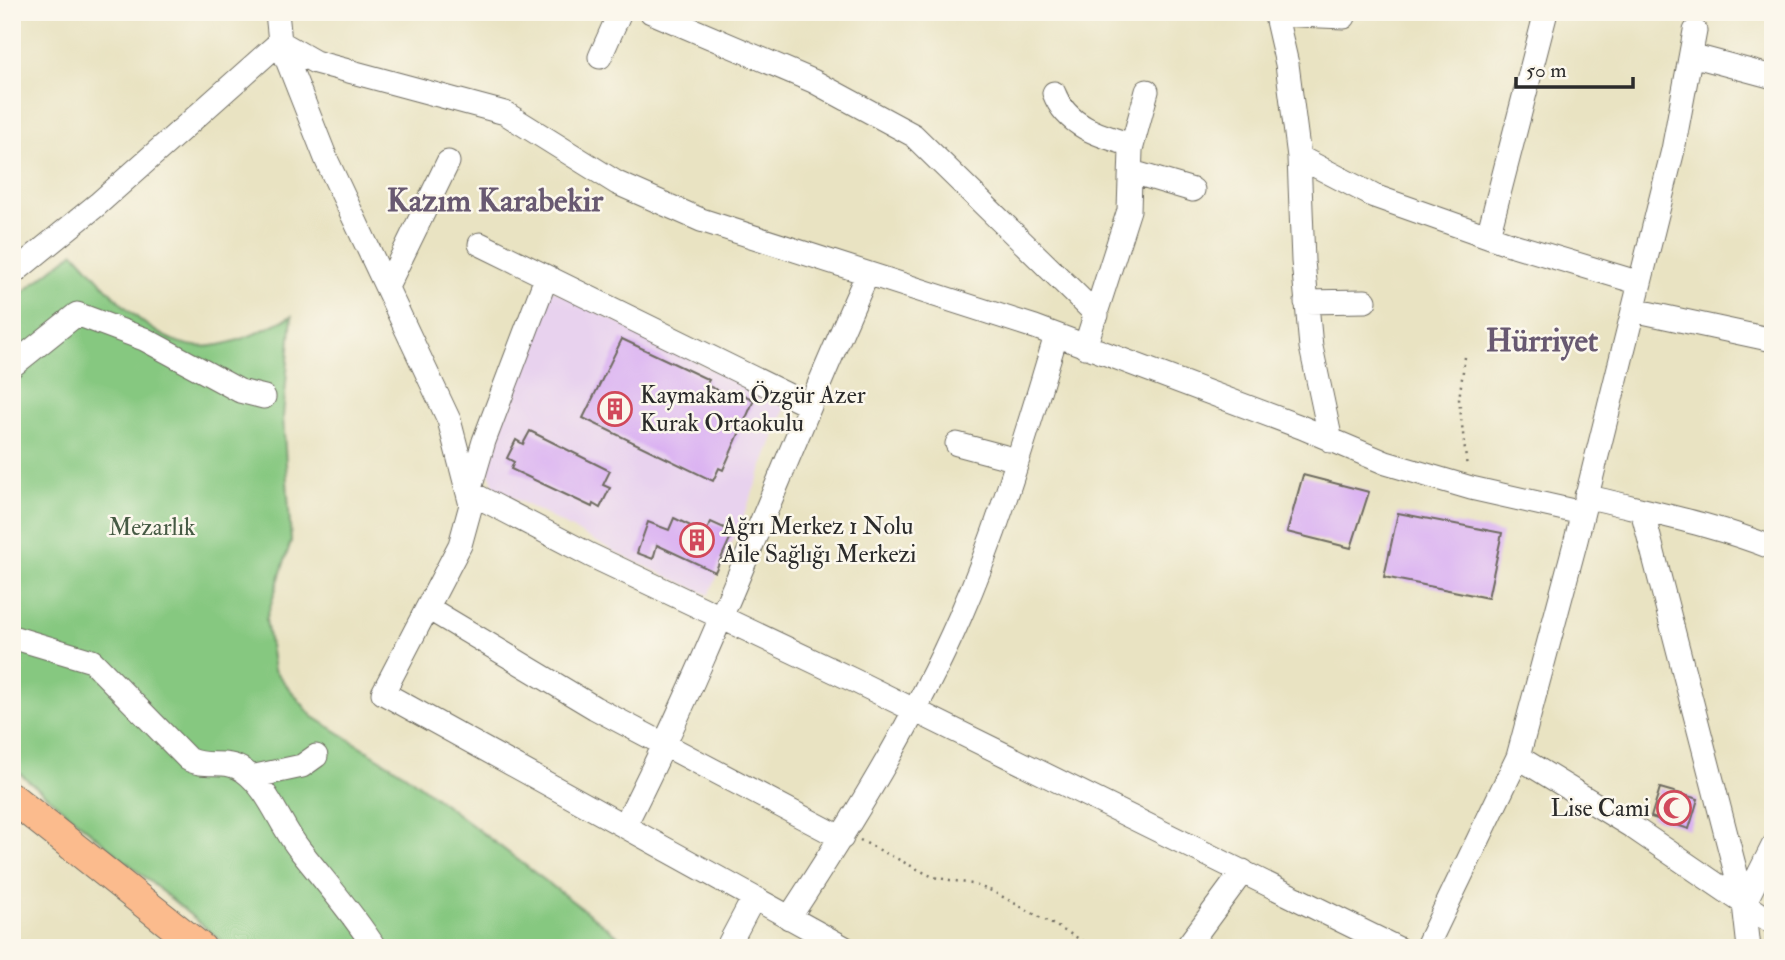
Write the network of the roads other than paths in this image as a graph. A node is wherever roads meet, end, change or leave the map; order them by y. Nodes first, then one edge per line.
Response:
1 (277, 12) edge
2 (620, 12) edge
3 (651, 12) edge
4 (1546, 12) edge
5 (1275, 13) edge
6 (1344, 18) dead end
7 (1695, 31) dead end
8 (280, 42) junction
9 (1691, 55) junction
10 (600, 57) dead end
11 (1773, 77) edge
12 (1147, 92) dead end
13 (1054, 93) dead end
14 (1132, 145) junction
15 (1300, 157) junction
16 (448, 162) dead end
17 (1132, 172) junction
18 (1193, 190) dead end
19 (1488, 236) junction
20 (480, 244) dead end
21 (12, 274) edge
22 (867, 275) junction
23 (547, 278) junction
24 (1640, 283) junction
25 (387, 287) junction
26 (1365, 301) dead end
27 (1306, 302) junction
28 (1633, 310) junction
29 (1097, 315) junction
30 (1056, 336) junction
31 (1773, 340) edge
32 (1085, 347) junction
33 (12, 366) edge
34 (264, 397) dead end
35 (808, 405) junction
36 (1331, 440) junction
37 (957, 444) dead end
38 (1017, 460) junction
39 (469, 492) junction
40 (1584, 504) junction
41 (1642, 510) junction
42 (1773, 548) edge
43 (428, 608) junction
44 (721, 617) junction
45 (12, 637) edge
46 (913, 709) junction
47 (664, 741) junction
48 (316, 756) dead end
49 (1518, 757) junction
50 (251, 777) junction
51 (12, 798) edge
52 (625, 825) junction
53 (843, 835) junction
54 (1773, 846) edge
55 (1243, 871) junction
56 (753, 899) junction
57 (1744, 904) junction
58 (789, 918) junction
59 (1773, 923) edge
60 (201, 948) edge
61 (375, 948) edge
62 (727, 948) edge
63 (845, 948) edge
64 (1186, 948) edge
65 (1397, 948) edge
66 (1426, 948) edge
67 (1749, 948) edge

1 - 8 street
2 - 10 street
3 - 29 street
4 - 19 street
5 - 6 street
5 - 15 street
7 - 9 street
8 - 21 street
8 - 22 street
8 - 25 street
9 - 11 street
9 - 24 street
12 - 14 street
13 - 14 street
14 - 17 street
15 - 19 street
15 - 27 street
16 - 25 street
17 - 18 street
17 - 29 street
19 - 24 street
20 - 23 street
22 - 30 street
22 - 35 street
23 - 35 street
23 - 39 street
24 - 28 street
25 - 39 street
26 - 27 street
27 - 36 street
28 - 31 street
28 - 40 street
29 - 32 street
30 - 32 street
30 - 38 street
32 - 36 street
33 - 34 street
35 - 44 street
36 - 40 street
37 - 38 street
38 - 46 street
39 - 43 street
39 - 44 street
40 - 41 street
40 - 49 street
41 - 42 street
41 - 57 street
43 - 47 street
43 - 52 street
44 - 46 street
44 - 47 street
45 - 50 street
46 - 53 street
46 - 55 street
47 - 52 street
47 - 53 street
48 - 50 street
49 - 57 street
49 - 66 street
50 - 61 street
51 - 60 main road
52 - 56 street
53 - 58 street
54 - 57 street
55 - 64 street
55 - 65 street
56 - 58 street
56 - 62 street
57 - 59 street
57 - 67 street
58 - 63 street

